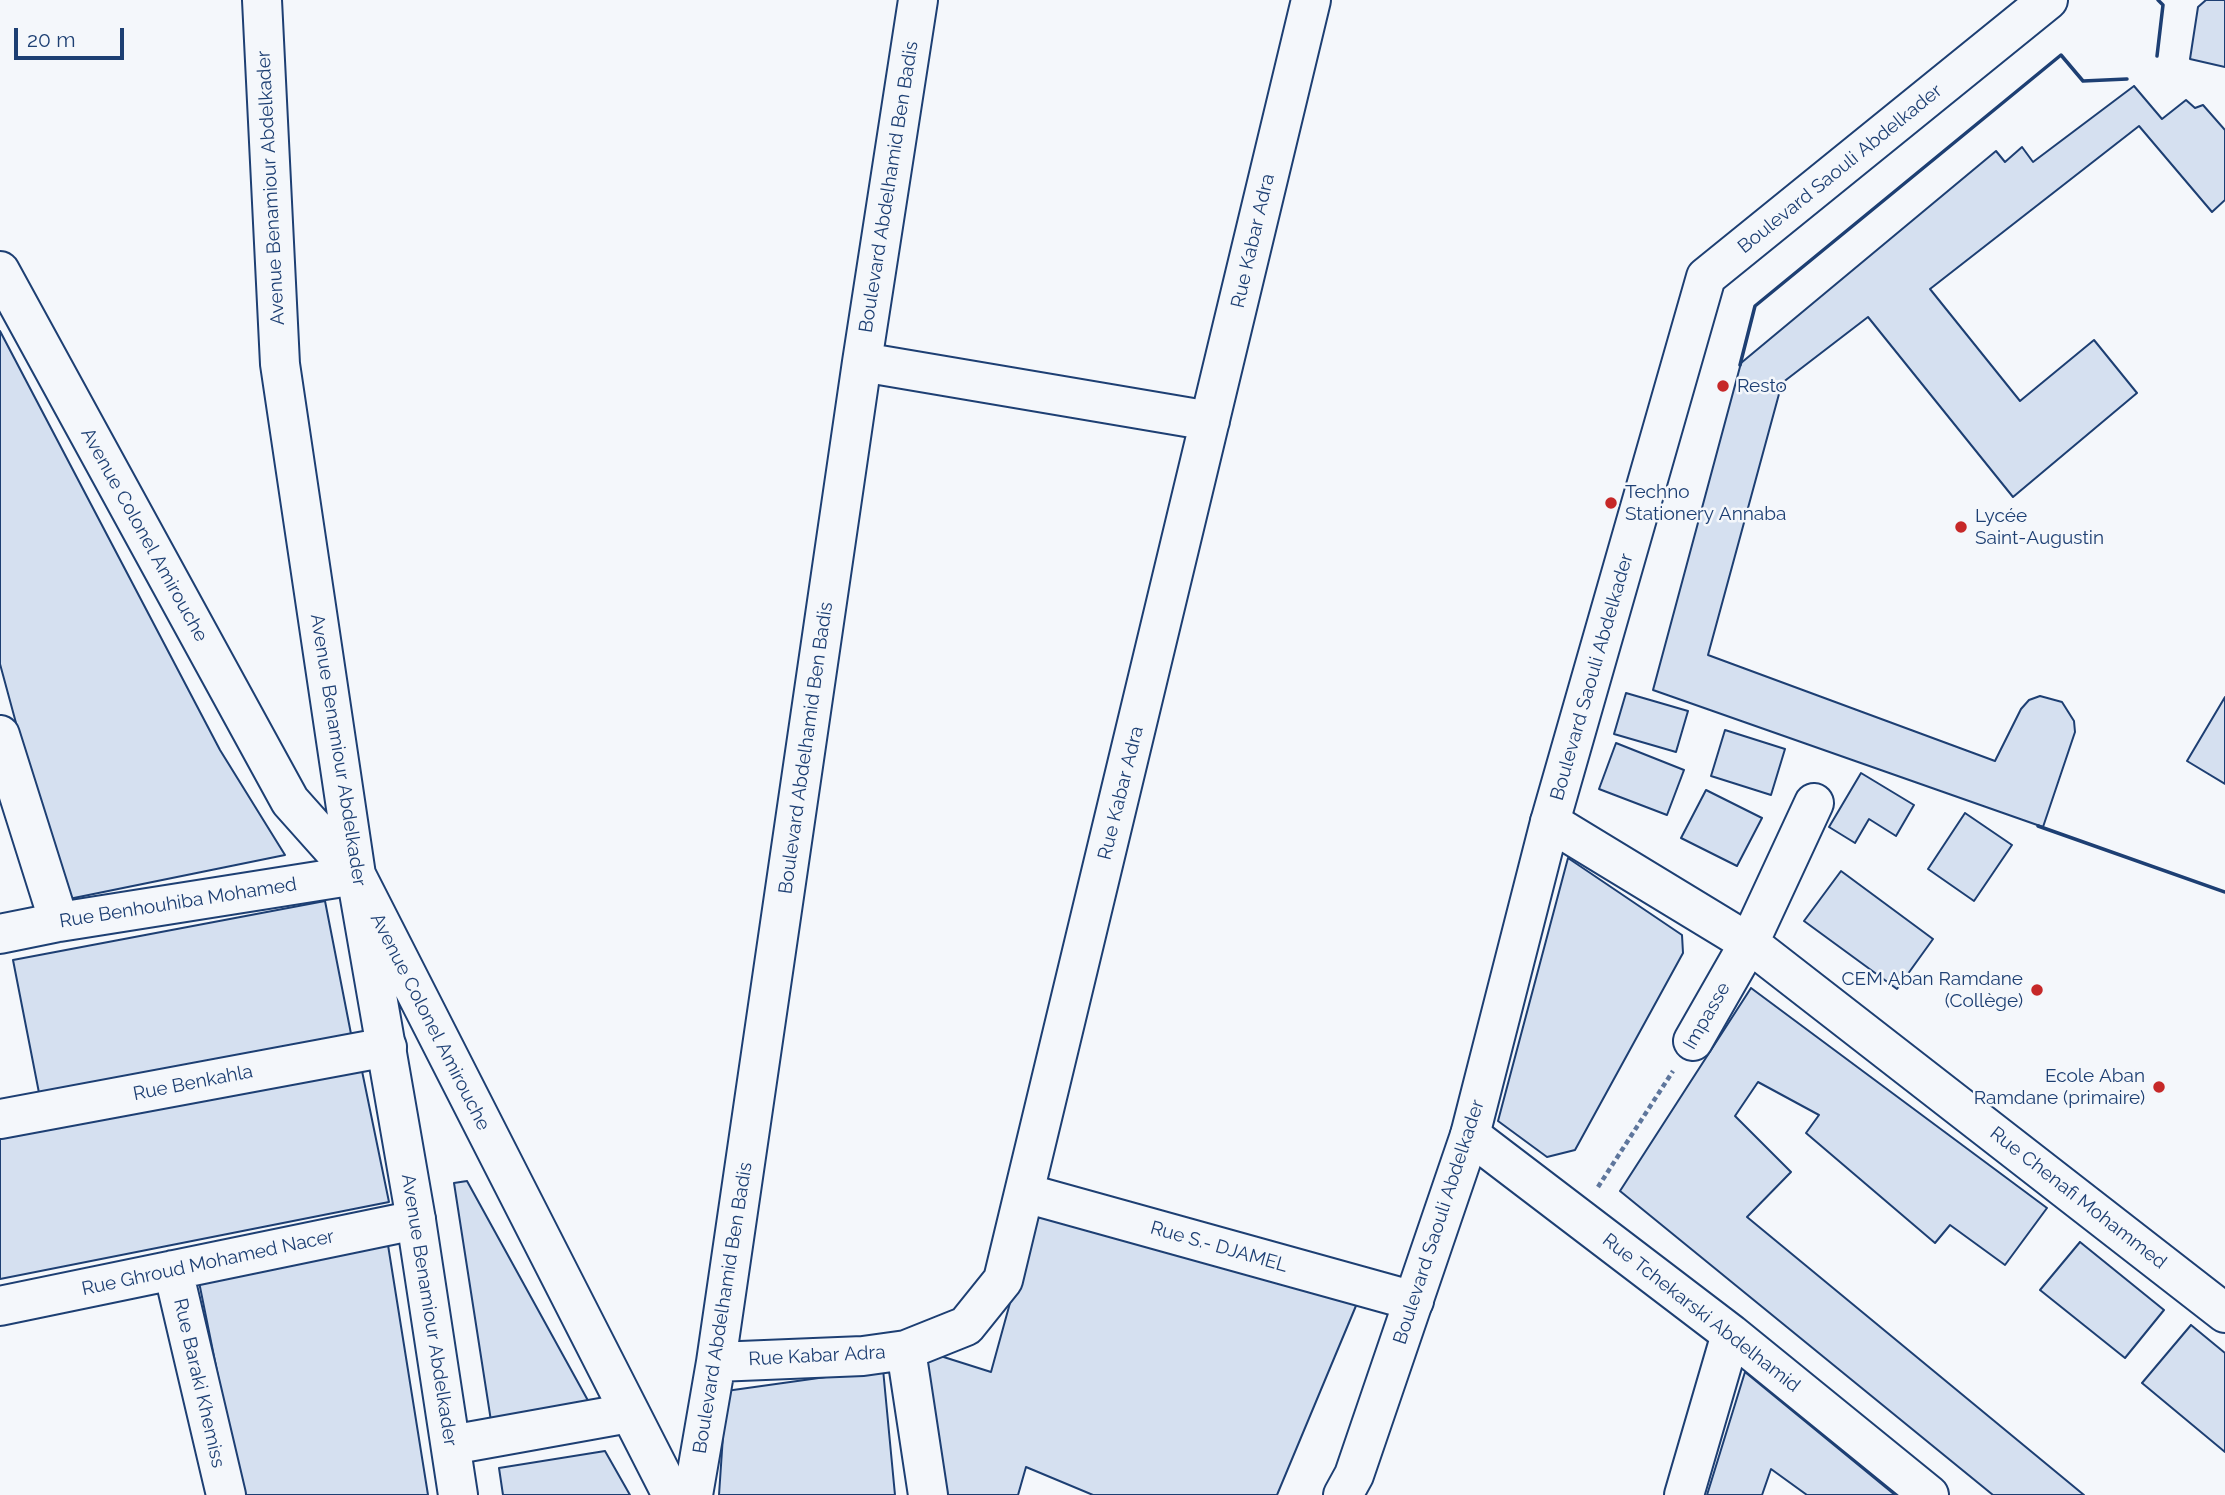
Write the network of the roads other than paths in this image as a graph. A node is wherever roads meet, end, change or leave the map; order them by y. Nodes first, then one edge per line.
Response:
1 (262, 0) edge
2 (918, 0) edge
3 (1311, 0) edge
4 (2046, 0) edge
5 (2, 278) edge
6 (862, 362) junction
7 (1210, 421) junction
8 (0, 735) edge
9 (1814, 803) dead end
10 (1550, 822) junction
11 (356, 875) junction
12 (58, 922) junction
13 (0, 934) edge
14 (1749, 943) junction
15 (1693, 1041) road end
16 (387, 1047) junction
17 (0, 1119) edge
18 (1470, 1135) junction
19 (1025, 1193) junction
20 (416, 1220) junction
21 (173, 1270) junction
22 (1414, 1301) junction
23 (0, 1306) edge
24 (2225, 1313) edge
25 (1731, 1334) junction
26 (906, 1350) junction
27 (716, 1362) junction
28 (629, 1413) junction
29 (451, 1445) junction
30 (226, 1495) edge
31 (458, 1495) edge
32 (672, 1495) edge
33 (693, 1495) edge
34 (928, 1495) edge
35 (1343, 1495) edge
36 (1684, 1495) edge
37 (1929, 1495) edge

1 - 11 street, Avenue Benamiour Abdelkader
2 - 6 street, Boulevard Abdelhamid Ben Badis
3 - 7 street, Rue Kabar Adra
4 - 10 street, Boulevard Saouli Abdelkader
5 - 11 street, Avenue Colonel Amirouche
6 - 7 street
6 - 27 street, Boulevard Abdelhamid Ben Badis
7 - 19 street, Rue Kabar Adra
8 - 12 street
9 - 14 street, Impasse
10 - 14 street, Rue Chenafi Mohammed
10 - 18 street, Boulevard Saouli Abdelkader
11 - 12 street, Rue Benhouhiba Mohamed
11 - 16 street, Avenue Benamiour Abdelkader
11 - 28 street, Avenue Colonel Amirouche
12 - 13 street, Rue Benhouhiba Mohamed
14 - 15 street, Impasse
14 - 24 street, Rue Chenafi Mohammed
16 - 17 street, Rue Benkahla
16 - 20 street, Avenue Benamiour Abdelkader
18 - 22 street, Boulevard Saouli Abdelkader
18 - 25 street, Rue Tchekarski Abdelhamid
19 - 22 street, Rue S.- DJAMEL
19 - 26 street, Rue Kabar Adra
20 - 21 street, Rue Ghroud Mohamed Nacer
20 - 29 street, Avenue Benamiour Abdelkader
21 - 23 street, Rue Ghroud Mohamed Nacer
21 - 30 street, Rue Baraki Khemiss
22 - 35 street, Boulevard Saouli Abdelkader
25 - 36 street
25 - 37 street, Rue Tchekarski Abdelhamid
26 - 27 street, Rue Kabar Adra
26 - 34 street
27 - 33 street, Boulevard Abdelhamid Ben Badis
28 - 29 street
28 - 32 street, Avenue Colonel Amirouche
29 - 31 street, Avenue Benamiour Abdelkader

